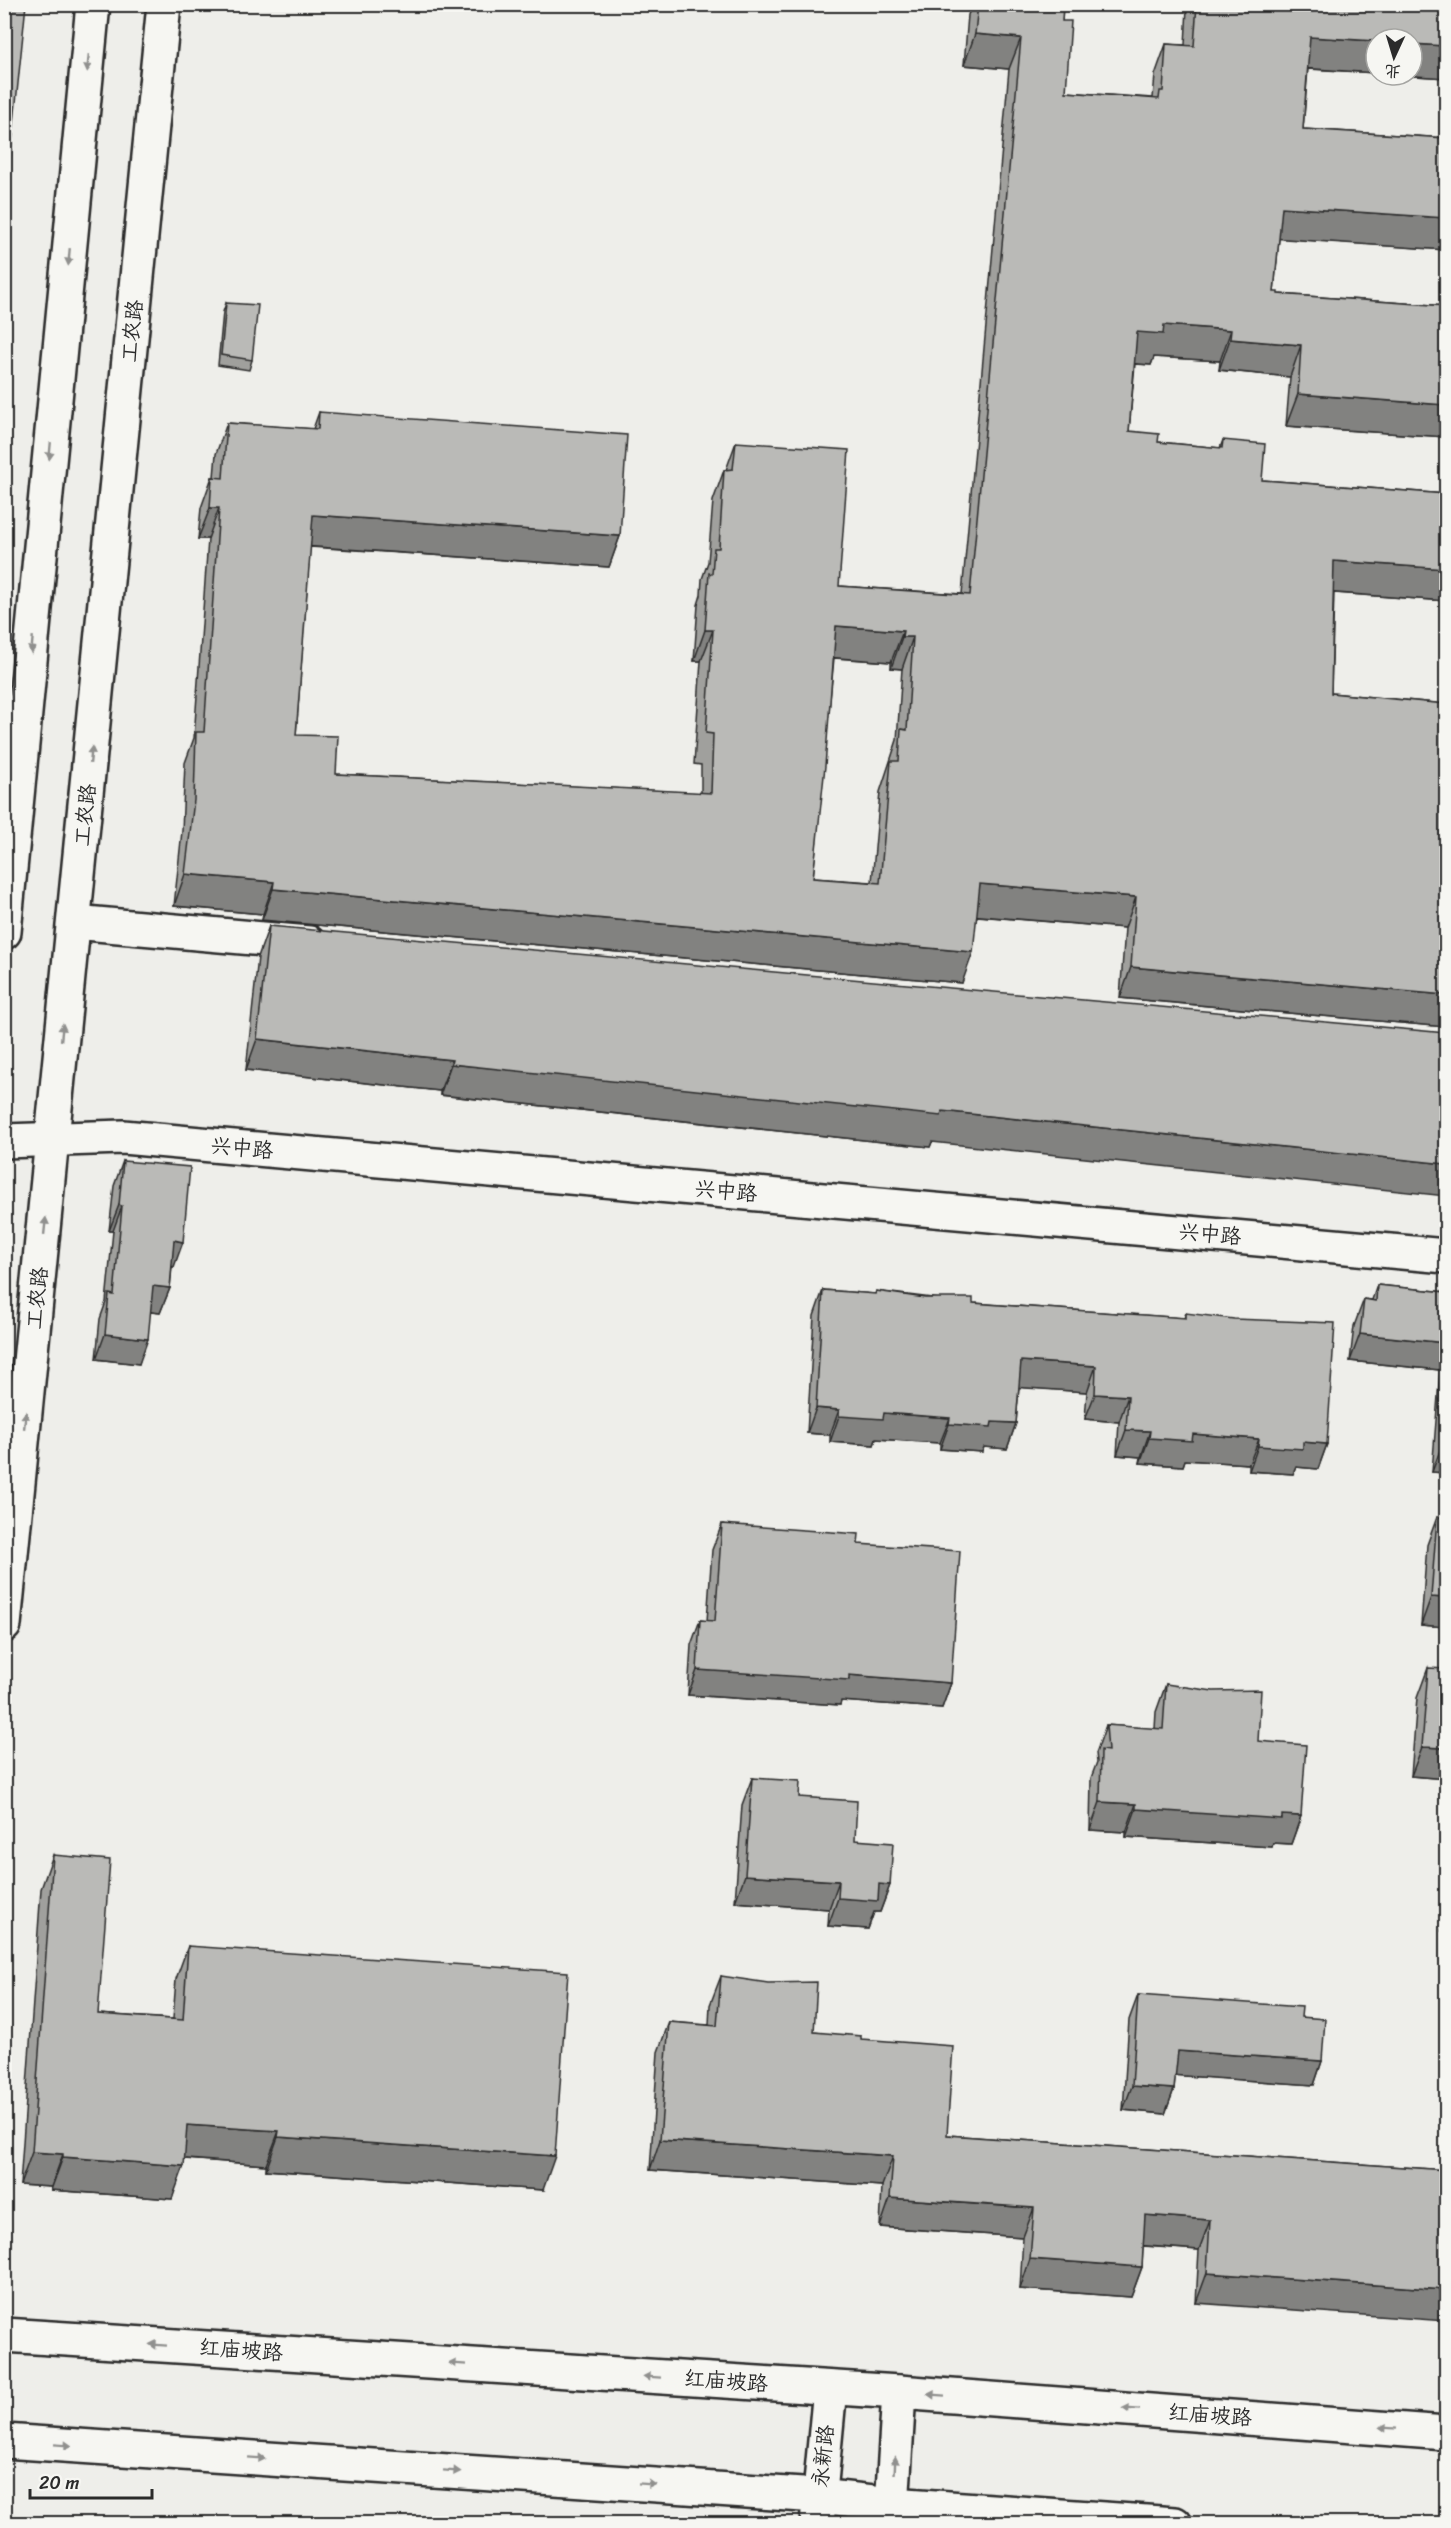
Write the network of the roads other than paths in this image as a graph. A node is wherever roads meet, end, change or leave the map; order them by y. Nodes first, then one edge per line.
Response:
1 (93, 4) edge
2 (164, 4) edge
3 (74, 921) junction
4 (4, 932) edge
5 (337, 945) edge
6 (54, 1139) junction
7 (4, 1140) edge
8 (1446, 1256) edge
9 (4, 1625) edge
10 (4, 2335) edge
11 (830, 2388) junction
12 (899, 2392) junction
13 (1446, 2433) edge
14 (4, 2441) edge
15 (817, 2510) edge
16 (892, 2514) edge
17 (1175, 2523) edge

1 -> 4 main road
3 -> 2 main road, 工农路
3 - 5 main road
6 -> 3 main road, 工农路
6 - 7 main road, 兴中路
6 - 8 main road, 兴中路
9 -> 6 main road, 工农路
11 -> 10 main road, 红庙坡路
11 - 12 main road, 红庙坡路
11 - 15 main road, 永新路
13 -> 12 main road, 红庙坡路
16 -> 12 main road
14 -> 15 main road
15 - 16 main road
16 - 17 main road

